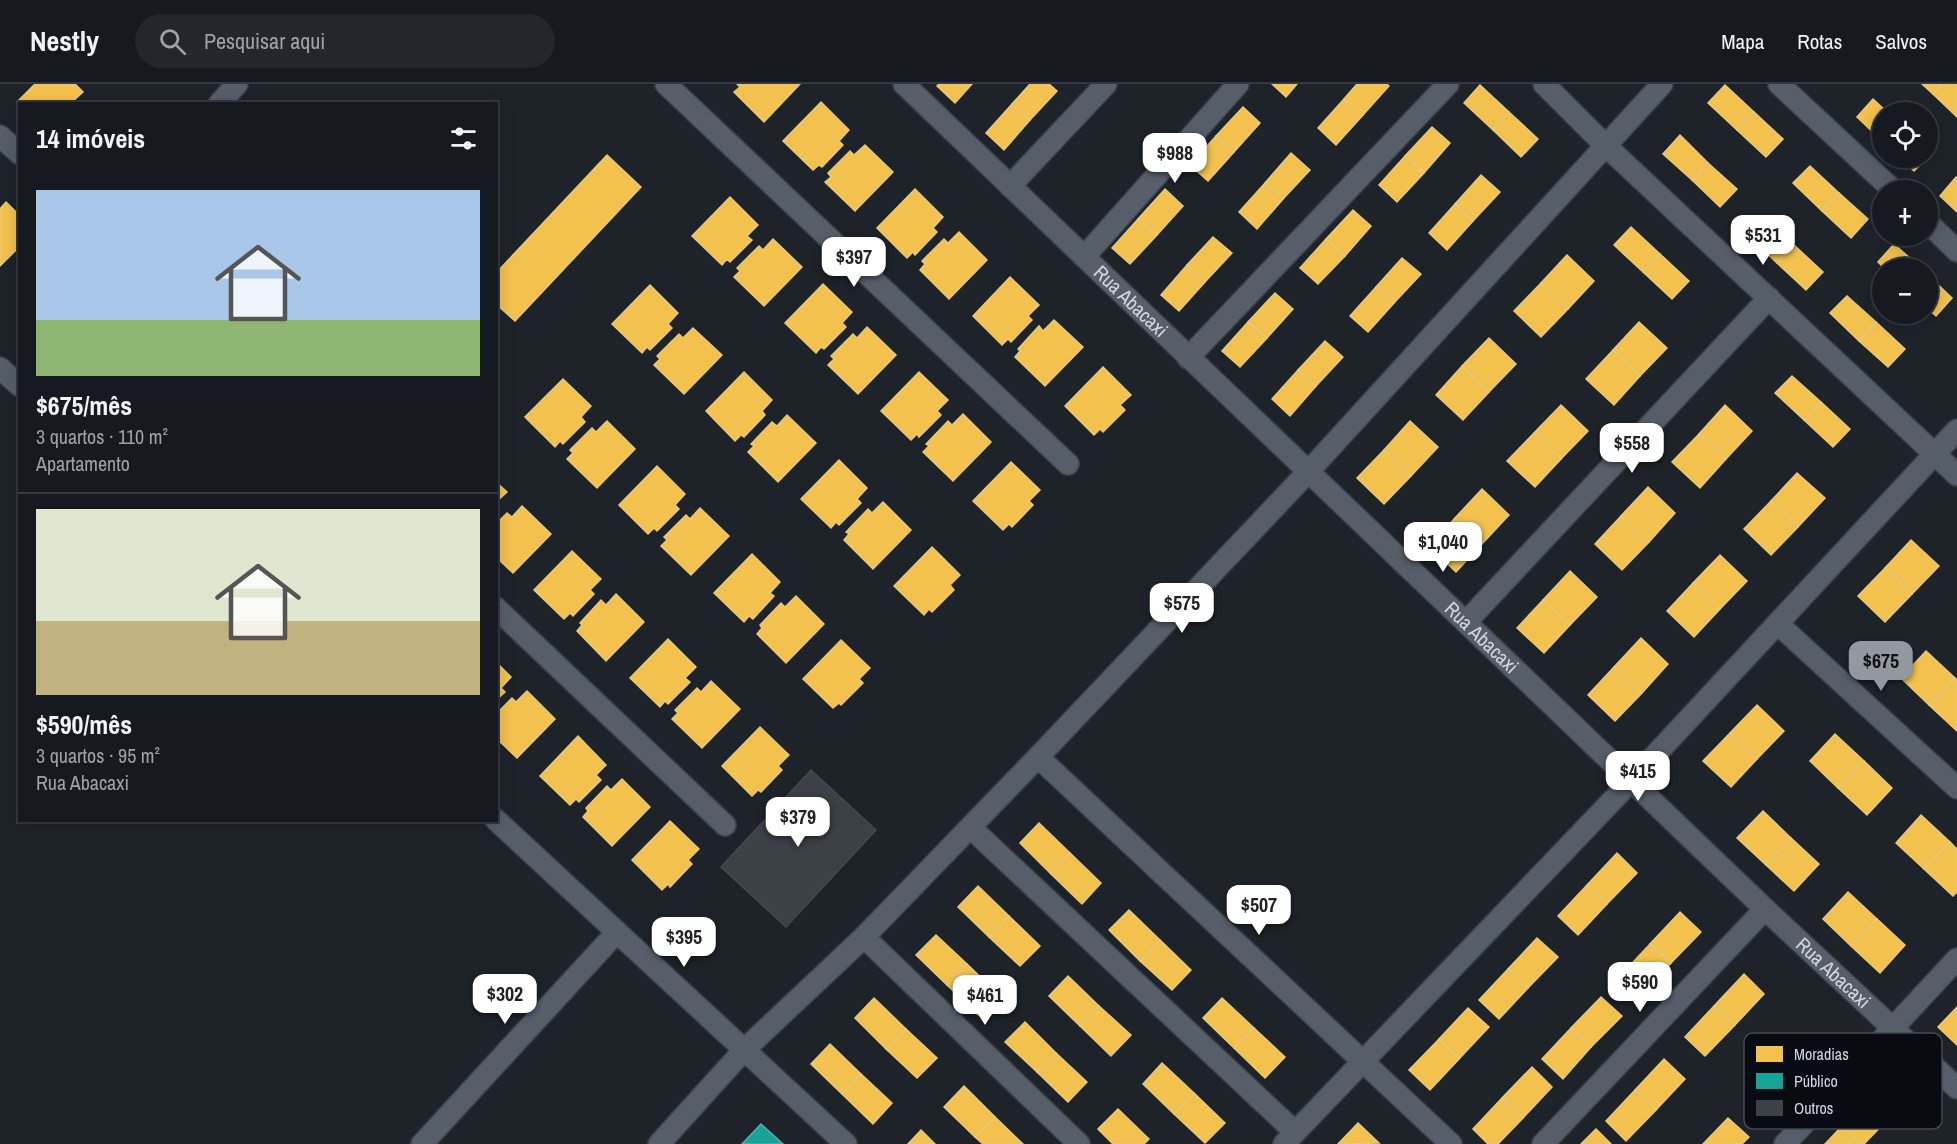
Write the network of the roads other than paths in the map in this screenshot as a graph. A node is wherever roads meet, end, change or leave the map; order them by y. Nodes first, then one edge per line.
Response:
1 (237, 84) edge
2 (666, 84) edge
3 (1106, 84) edge
4 (1238, 84) edge
5 (1448, 84) edge
6 (1544, 84) edge
7 (1662, 84) edge
8 (1779, 84) edge
9 (907, 85) edge
10 (221, 102) edge
11 (0, 136) edge
12 (1605, 145) junction
13 (18, 152) edge
14 (1882, 180) edge
15 (1010, 186) junction
16 (1938, 233) edge
17 (1957, 251) edge
18 (1084, 257) junction
19 (1769, 298) junction
20 (1188, 358) junction
21 (1957, 430) edge
22 (1935, 454) junction
23 (1068, 464) dead end
24 (1308, 471) junction
25 (1957, 475) edge
26 (498, 610) edge
27 (1466, 622) junction
28 (1778, 624) junction
29 (1038, 757) junction
30 (1632, 780) junction
31 (1957, 788) edge
32 (498, 822) edge
33 (725, 825) dead end
34 (971, 828) junction
35 (1765, 909) junction
36 (617, 932) junction
37 (864, 937) junction
38 (1957, 959) edge
39 (1894, 1028) junction
40 (1889, 1033) edge
41 (1899, 1033) edge
42 (744, 1050) junction
43 (1364, 1061) junction
44 (1942, 1074) edge
45 (1957, 1088) edge
46 (1799, 1129) edge
47 (1289, 1138) edge
48 (422, 1144) edge
49 (659, 1144) edge
50 (846, 1144) edge
51 (1079, 1144) edge
52 (1451, 1144) edge
53 (1543, 1144) edge
54 (1785, 1144) edge

1 - 10 street
2 - 23 street
3 - 15 street
4 - 18 street
5 - 20 street
6 - 12 street
7 - 12 street
8 - 14 street
9 - 15 street, Rua Abacaxi
11 - 13 street
12 - 19 street
12 - 24 street
15 - 18 street, Rua Abacaxi
16 - 17 street
18 - 20 street, Rua Abacaxi
19 - 22 street
19 - 27 street
20 - 24 street, Rua Abacaxi
21 - 22 street
22 - 25 street
22 - 28 street
24 - 27 street, Rua Abacaxi
24 - 29 street
26 - 33 street
27 - 30 street, Rua Abacaxi
28 - 30 street
28 - 31 street
29 - 34 street
29 - 43 street
30 - 35 street, Rua Abacaxi
30 - 43 street
32 - 36 street
34 - 37 street
34 - 47 street
35 - 39 street, Rua Abacaxi
35 - 53 street
36 - 42 street
36 - 48 street
37 - 42 street
37 - 51 street
38 - 39 street
39 - 40 street
39 - 41 street, Rua Abacaxi
42 - 49 street
42 - 50 street
43 - 47 street
43 - 52 street
44 - 45 street, Rua Abacaxi
46 - 54 street

